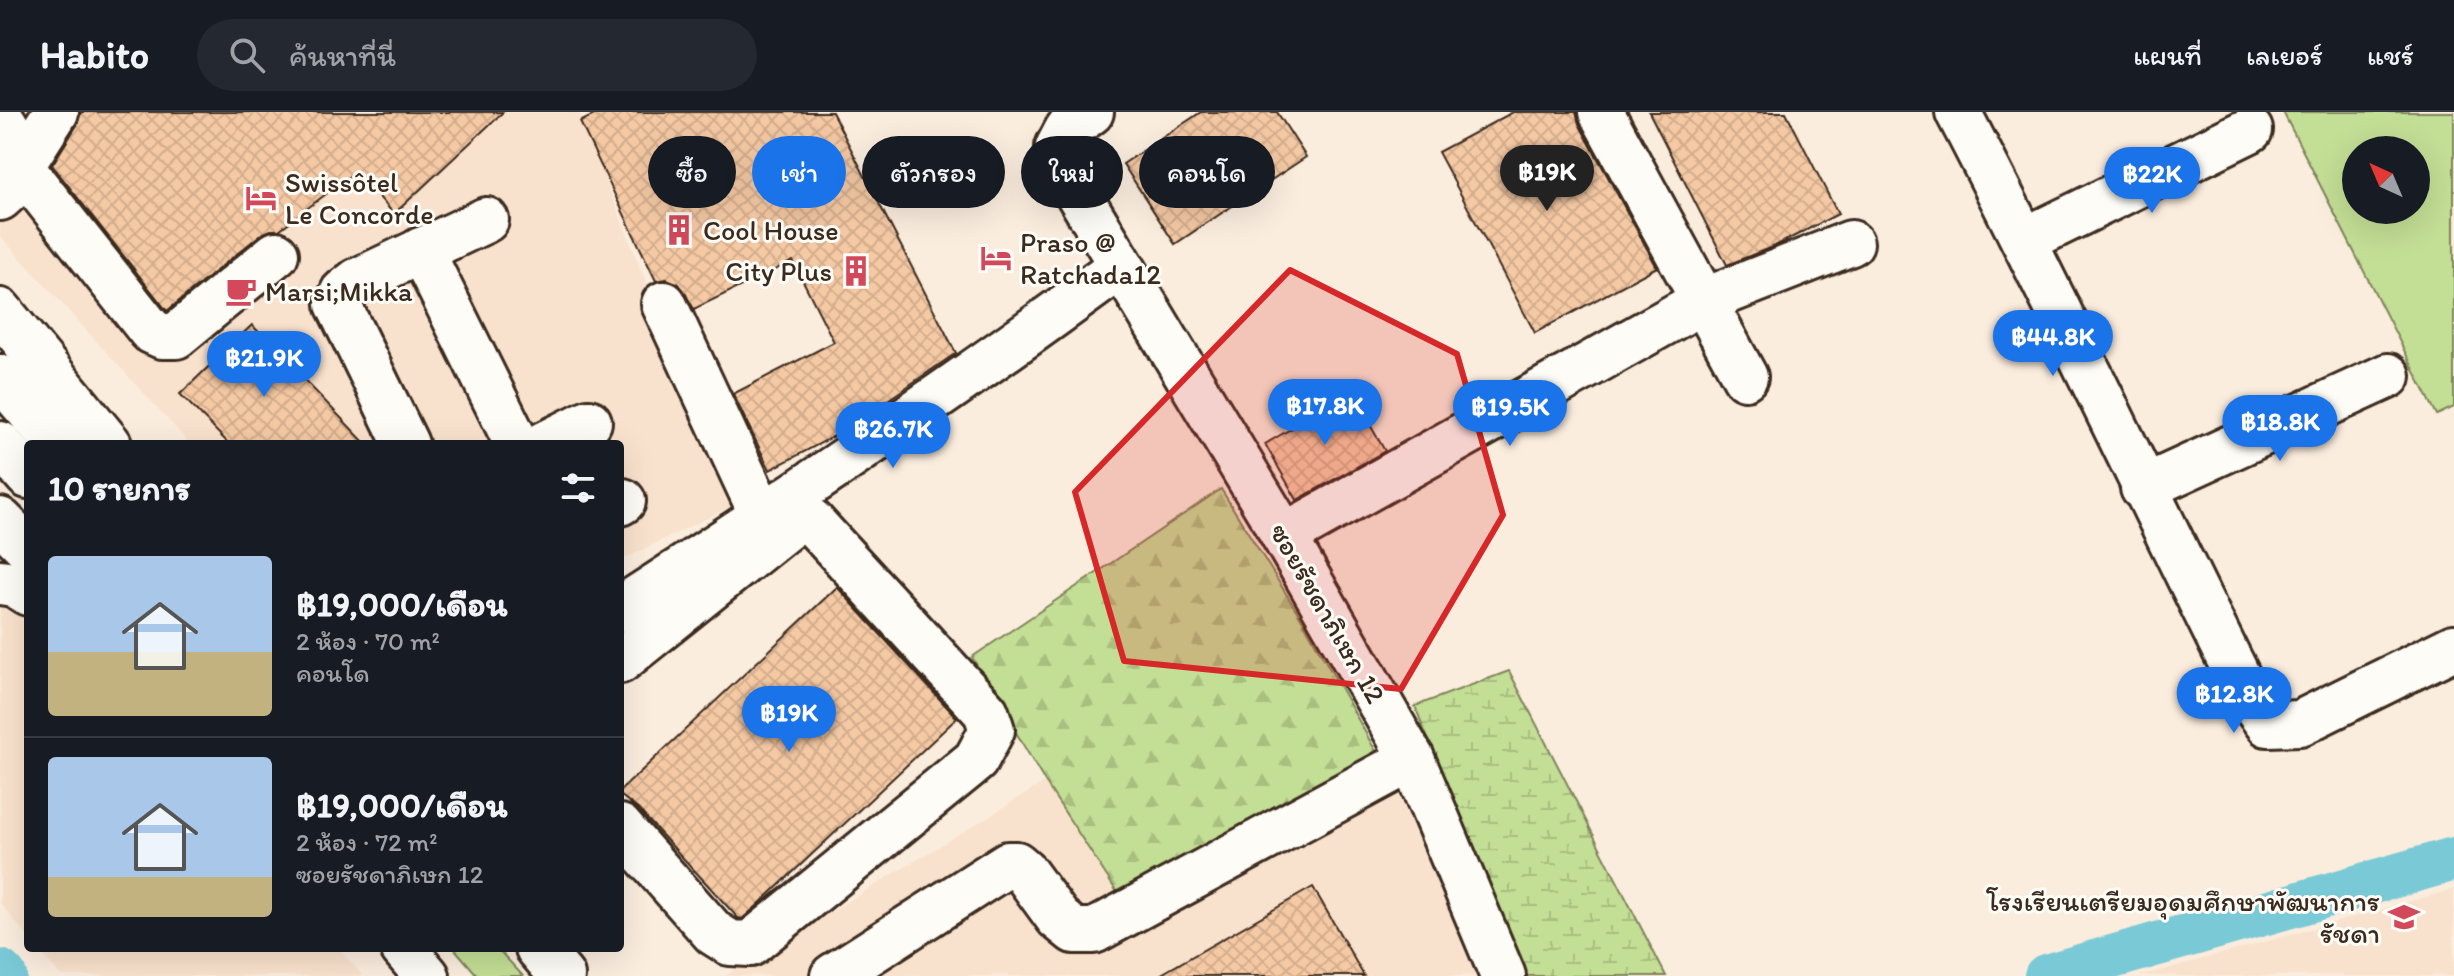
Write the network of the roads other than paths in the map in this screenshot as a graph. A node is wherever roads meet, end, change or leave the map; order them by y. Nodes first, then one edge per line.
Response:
1 (56, 112) edge
2 (1091, 112) edge
3 (1601, 112) edge
4 (1958, 112) edge
5 (0, 117) edge
6 (2250, 130) dead end
7 (11, 182) edge
8 (486, 220) dead end
9 (2025, 240) junction
10 (1851, 243) dead end
11 (421, 250) junction
12 (276, 254) dead end
13 (1121, 266) junction
14 (1703, 301) junction
15 (664, 304) dead end
16 (0, 311) edge
17 (2388, 376) dead end
18 (0, 377) edge
19 (1745, 377) dead end
20 (589, 422) dead end
21 (55, 440) edge
22 (106, 440) edge
23 (404, 440) edge
24 (515, 440) edge
25 (553, 440) edge
26 (0, 444) edge
27 (24, 471) edge
28 (2143, 488) junction
29 (763, 517) junction
30 (0, 520) edge
31 (1284, 536) junction
32 (24, 544) edge
33 (0, 582) edge
34 (24, 590) edge
35 (624, 606) edge
36 (2454, 647) edge
37 (624, 658) edge
38 (1412, 759) junction
39 (624, 830) edge
40 (406, 952) edge
41 (541, 952) edge
42 (427, 976) edge
43 (562, 976) edge
44 (833, 976) edge
45 (1503, 976) edge

1 - 7 street
2 - 13 street, ซอยรัชดาภิเษก 12
3 - 14 street
4 - 9 street
5 - 7 street
6 - 9 street
7 - 12 street
8 - 11 street
9 - 28 street
10 - 14 street
11 - 23 street
11 - 24 street
13 - 29 street
13 - 31 street, ซอยรัชดาภิเษก 12
14 - 19 street
14 - 31 street
15 - 29 street
16 - 22 street
17 - 28 street
18 - 21 street
20 - 25 street
26 - 27 street
28 - 36 street
29 - 35 street
30 - 32 street
31 - 38 street, ซอยรัชดาภิเษก 12
33 - 34 street
37 - 39 street
38 - 44 street
38 - 45 street, ซอยรัชดาภิเษก 12
40 - 42 street
41 - 43 street

